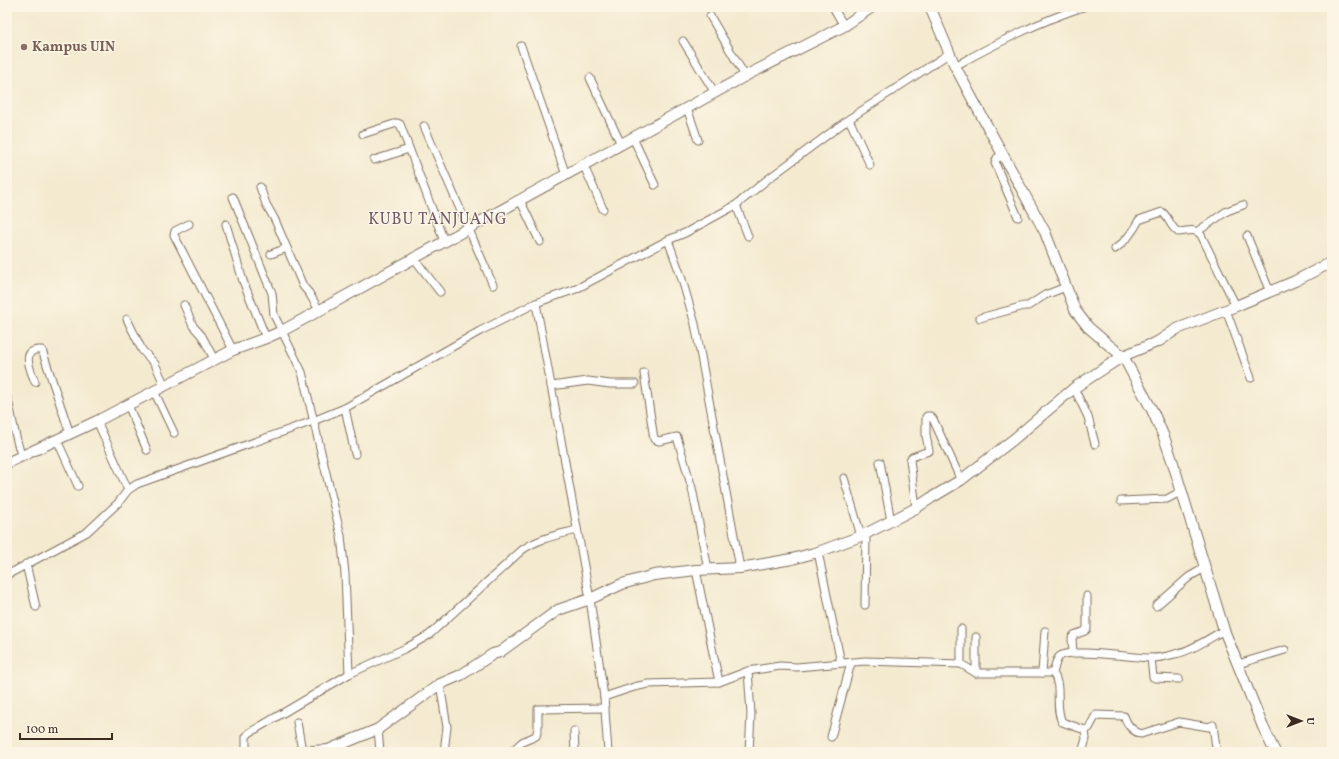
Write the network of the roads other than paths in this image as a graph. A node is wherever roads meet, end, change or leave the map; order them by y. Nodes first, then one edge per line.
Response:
1 (833, 7) edge
2 (872, 7) edge
3 (930, 7) edge
4 (1083, 7) edge
5 (710, 16) dead end
6 (844, 26) junction
7 (683, 41) dead end
8 (521, 46) dead end
9 (950, 53) junction
10 (956, 66) junction
11 (745, 76) junction
12 (590, 78) dead end
13 (714, 93) junction
14 (687, 108) junction
15 (849, 119) junction
16 (424, 126) dead end
17 (363, 134) dead end
18 (633, 138) junction
19 (698, 140) dead end
20 (621, 144) junction
21 (409, 149) junction
22 (1003, 154) junction
23 (374, 160) dead end
24 (870, 165) dead end
25 (584, 166) junction
26 (566, 175) junction
27 (655, 185) dead end
28 (260, 187) dead end
29 (233, 197) dead end
30 (520, 200) junction
31 (736, 205) junction
32 (1243, 205) dead end
33 (603, 209) dead end
34 (1018, 217) dead end
35 (189, 224) dead end
36 (226, 224) dead end
37 (468, 228) junction
38 (1198, 231) junction
39 (748, 236) dead end
40 (1247, 236) dead end
41 (668, 240) junction
42 (444, 241) junction
43 (540, 242) dead end
44 (287, 248) junction
45 (1116, 249) dead end
46 (271, 254) dead end
47 (413, 257) junction
48 (1332, 262) edge
49 (493, 285) dead end
50 (1066, 287) junction
51 (440, 292) dead end
52 (1270, 292) junction
53 (536, 303) junction
54 (184, 306) dead end
55 (1236, 306) junction
56 (319, 310) junction
57 (1226, 310) junction
58 (980, 318) dead end
59 (127, 319) dead end
60 (282, 331) junction
61 (266, 338) junction
62 (233, 350) junction
63 (1122, 356) junction
64 (214, 359) junction
65 (644, 373) dead end
66 (1251, 378) dead end
67 (35, 382) dead end
68 (635, 384) dead end
69 (165, 386) junction
70 (551, 386) junction
71 (1074, 388) junction
72 (154, 392) junction
73 (7, 397) edge
74 (128, 406) junction
75 (345, 408) junction
76 (97, 421) junction
77 (313, 421) junction
78 (174, 433) dead end
79 (70, 434) junction
80 (57, 440) junction
81 (1095, 444) dead end
82 (147, 450) dead end
83 (355, 454) dead end
84 (22, 457) junction
85 (880, 462) dead end
86 (7, 463) edge
87 (844, 478) dead end
88 (961, 480) junction
89 (78, 486) dead end
90 (128, 490) junction
91 (1182, 492) junction
92 (1121, 501) dead end
93 (916, 508) junction
94 (891, 521) junction
95 (577, 530) junction
96 (863, 534) junction
97 (818, 552) junction
98 (26, 564) junction
99 (1206, 567) junction
100 (708, 568) junction
101 (740, 568) junction
102 (696, 570) junction
103 (7, 576) edge
104 (1087, 596) dead end
105 (590, 599) junction
106 (865, 605) dead end
107 (1156, 606) dead end
108 (36, 607) dead end
109 (961, 629) dead end
110 (1224, 630) junction
111 (1045, 631) dead end
112 (976, 637) dead end
113 (1285, 650) dead end
114 (1073, 654) junction
115 (1151, 658) junction
116 (841, 663) junction
117 (851, 663) junction
118 (961, 664) junction
119 (1238, 664) junction
120 (748, 671) junction
121 (976, 673) junction
122 (1042, 673) junction
123 (1053, 673) junction
124 (349, 674) junction
125 (1179, 679) dead end
126 (719, 682) junction
127 (440, 684) junction
128 (604, 697) junction
129 (605, 708) junction
130 (297, 722) dead end
131 (378, 729) junction
132 (1085, 730) junction
133 (574, 731) dead end
134 (831, 737) dead end
135 (1216, 748) dead end
136 (300, 751) edge
137 (246, 752) edge
138 (380, 752) edge
139 (444, 752) edge
140 (511, 752) edge
141 (575, 752) edge
142 (608, 752) edge
143 (749, 752) edge
144 (1082, 752) edge
145 (1275, 752) edge

1 - 6 street
2 - 6 street
3 - 9 street
4 - 10 street
5 - 11 street
6 - 11 street
7 - 13 street
8 - 26 street
9 - 10 street
9 - 15 street
10 - 22 street
11 - 13 street
12 - 20 street
13 - 14 street
14 - 18 street
14 - 19 street
15 - 24 street
15 - 31 street
16 - 37 street
17 - 21 street
18 - 20 street
18 - 27 street
20 - 25 street
21 - 23 street
21 - 42 street
22 - 34 street
22 - 50 street
25 - 26 street
25 - 33 street
26 - 30 street
28 - 44 street
29 - 60 street
30 - 37 street
30 - 43 street
31 - 39 street
31 - 41 street
32 - 38 street
35 - 62 street
36 - 61 street
37 - 42 street
37 - 49 street
38 - 45 street
38 - 55 street
40 - 52 street
41 - 53 street
41 - 101 street
42 - 47 street
44 - 46 street
44 - 56 street
47 - 51 street
47 - 56 street
48 - 52 street
50 - 58 street
50 - 63 street
52 - 55 street
53 - 70 street
53 - 75 street
54 - 64 street
55 - 57 street
56 - 60 street
57 - 63 street
57 - 66 street
59 - 69 street
60 - 61 street
60 - 77 street
61 - 62 street
62 - 64 street
63 - 71 street
63 - 91 street
64 - 69 street
65 - 100 street
67 - 79 street
68 - 70 street
69 - 72 street
70 - 95 street
71 - 81 street
71 - 88 street
72 - 74 street
72 - 78 street
73 - 84 street
74 - 76 street
74 - 82 street
75 - 77 street
75 - 83 street
76 - 79 street
76 - 90 street
77 - 90 street
77 - 124 street
79 - 80 street
80 - 84 street
80 - 89 street
84 - 86 street
85 - 94 street
87 - 96 street
88 - 93 street
88 - 93 street
90 - 98 street
91 - 92 street
91 - 99 street
93 - 94 street
94 - 96 street
95 - 105 street
95 - 124 street
96 - 97 street
96 - 106 street
97 - 101 street
97 - 116 street
98 - 103 street
98 - 108 street
99 - 107 street
99 - 110 street
100 - 101 street
100 - 102 street
102 - 105 street
102 - 126 street
104 - 114 street
105 - 127 street
105 - 128 street
109 - 118 street
110 - 115 street
110 - 119 street
111 - 122 street
112 - 121 street
113 - 119 street
114 - 115 street
114 - 123 street
115 - 125 street
116 - 117 street
116 - 120 street
117 - 118 street
117 - 134 street
118 - 121 street
119 - 145 street
120 - 126 street
120 - 143 street
121 - 122 street
122 - 123 street
123 - 132 street
124 - 137 street
126 - 128 street
127 - 131 street
127 - 139 street
128 - 129 street
129 - 140 street
129 - 142 street
130 - 136 street
131 - 136 street
131 - 138 street
132 - 135 street
132 - 144 street
133 - 141 street

